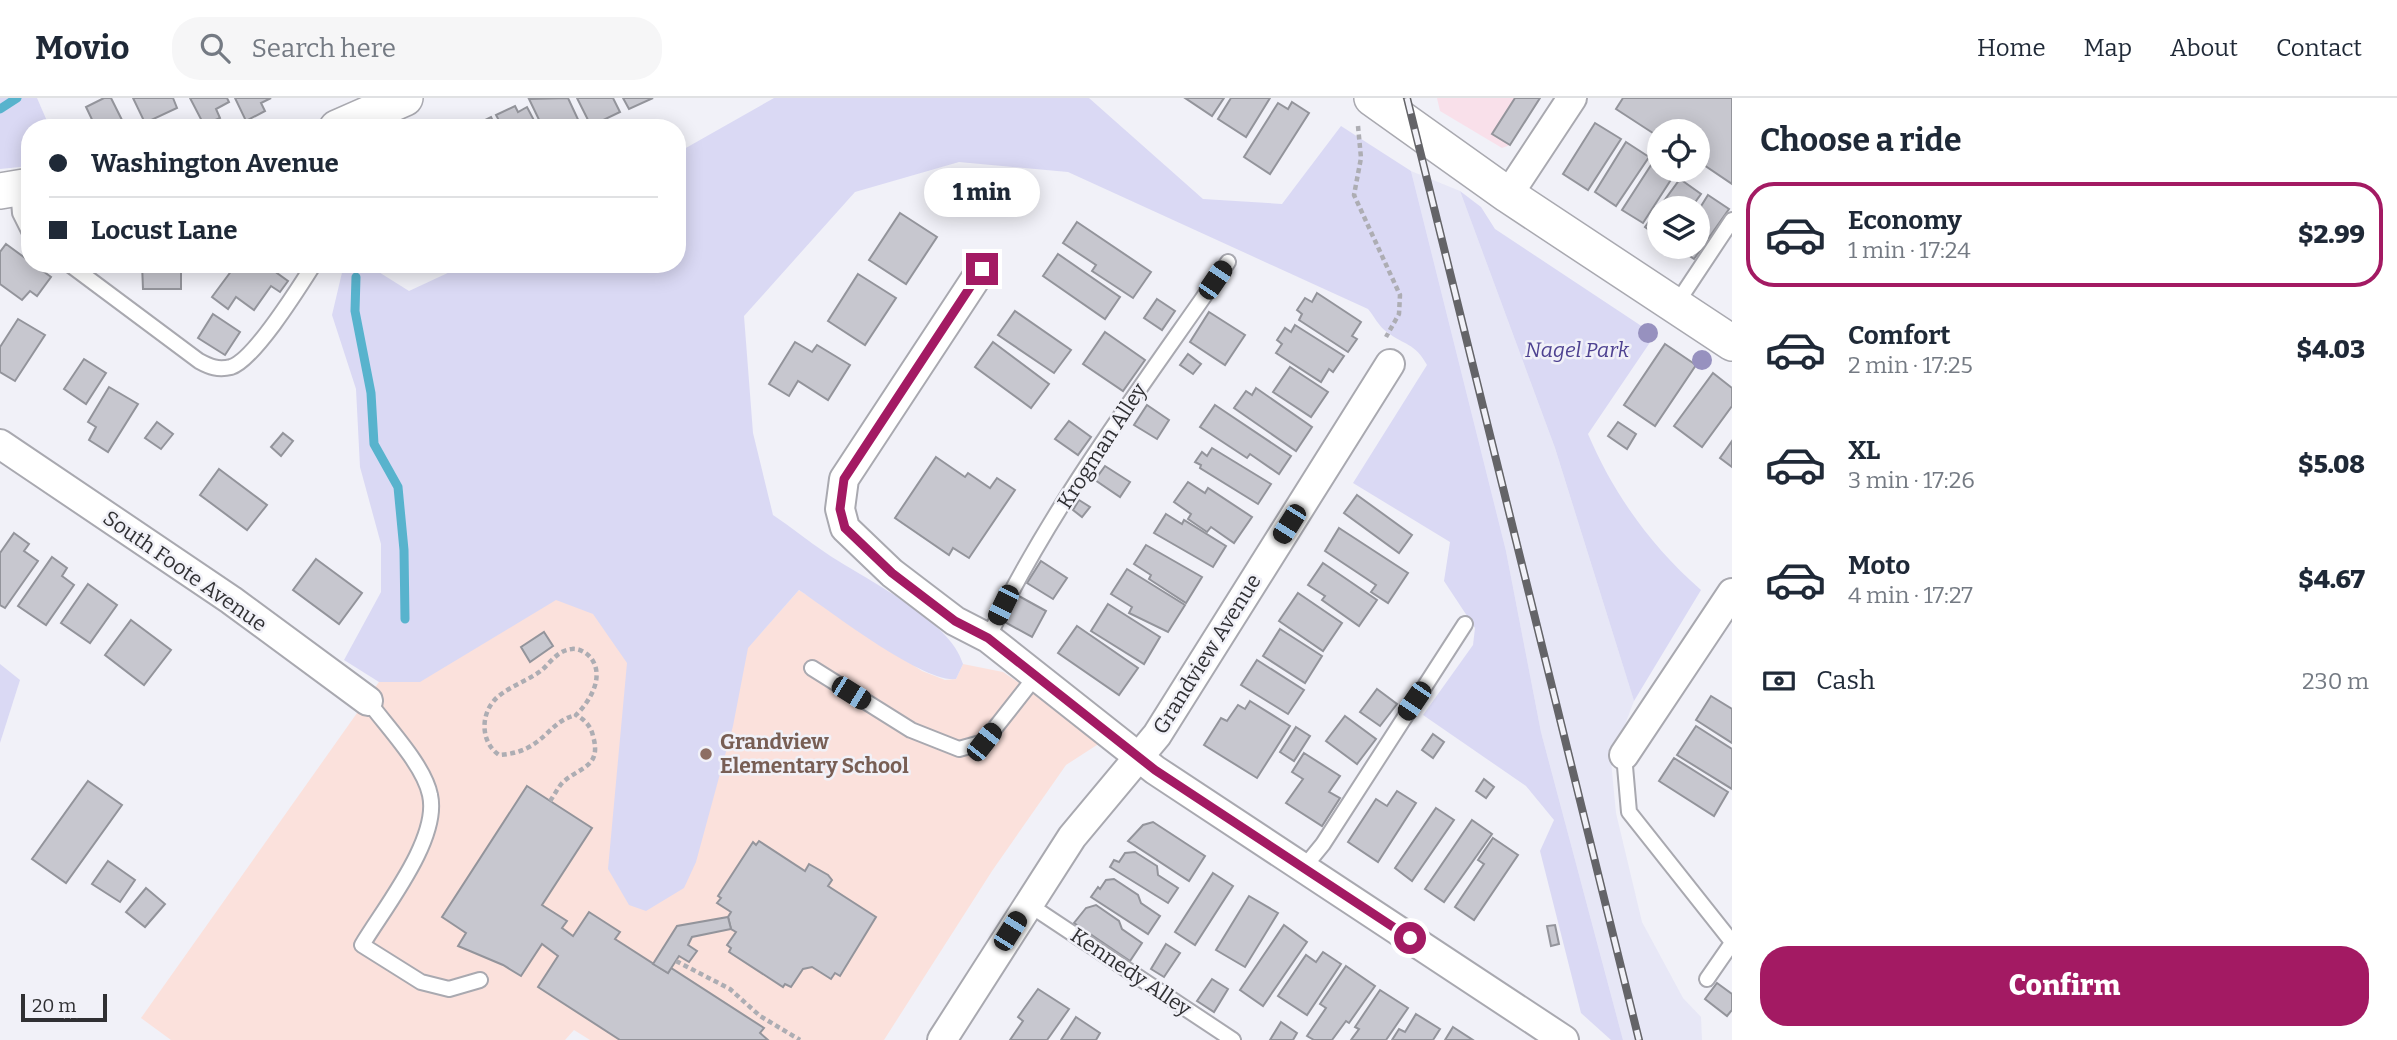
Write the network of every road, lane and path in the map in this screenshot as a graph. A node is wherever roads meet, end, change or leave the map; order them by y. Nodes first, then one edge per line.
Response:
1 (405, 98) edge
2 (1572, 98) edge
3 (1365, 110) edge
4 (357, 119) edge
5 (16, 188) edge
6 (1508, 195) junction
7 (21, 215) edge
8 (1732, 220) edge
9 (1228, 262) dead end
10 (982, 269) dead end
11 (81, 273) edge
12 (308, 273) edge
13 (1675, 306) junction
14 (1732, 343) edge
15 (1387, 352) joint
16 (0, 444) edge
17 (1732, 593) edge
18 (1465, 624) dead end
19 (988, 638) junction
20 (812, 668) dead end
21 (1036, 676) junction
22 (368, 701) joint
23 (576, 715) junction
24 (1624, 755) joint
25 (1139, 758) junction
26 (550, 801) dead end
27 (1304, 866) junction
28 (1028, 904) junction
29 (1732, 942) edge
30 (676, 961) dead end
31 (1707, 979) dead end
32 (480, 980) dead end
33 (796, 1039) edge
34 (942, 1040) edge
35 (1233, 1040) edge
36 (1564, 1040) edge

1 - 4 street
2 - 6 street
3 - 6 street
3 - 15 path
5 - 7 lane
6 - 13 street
8 - 13 lane
9 - 19 lane, Krogman Alley
10 - 19 street
11 - 12 lane
13 - 14 street
15 - 25 street, Grandview Avenue
16 - 22 street, South Foote Avenue
17 - 24 street
18 - 27 lane
19 - 21 street
20 - 21 lane
21 - 25 street
22 - 32 lane
23 - 23 path
23 - 26 path
24 - 29 lane
25 - 27 street
25 - 28 street, Grandview Avenue
27 - 36 street
28 - 34 street, Grandview Avenue
28 - 35 lane, Kennedy Alley
29 - 31 lane
30 - 33 path

